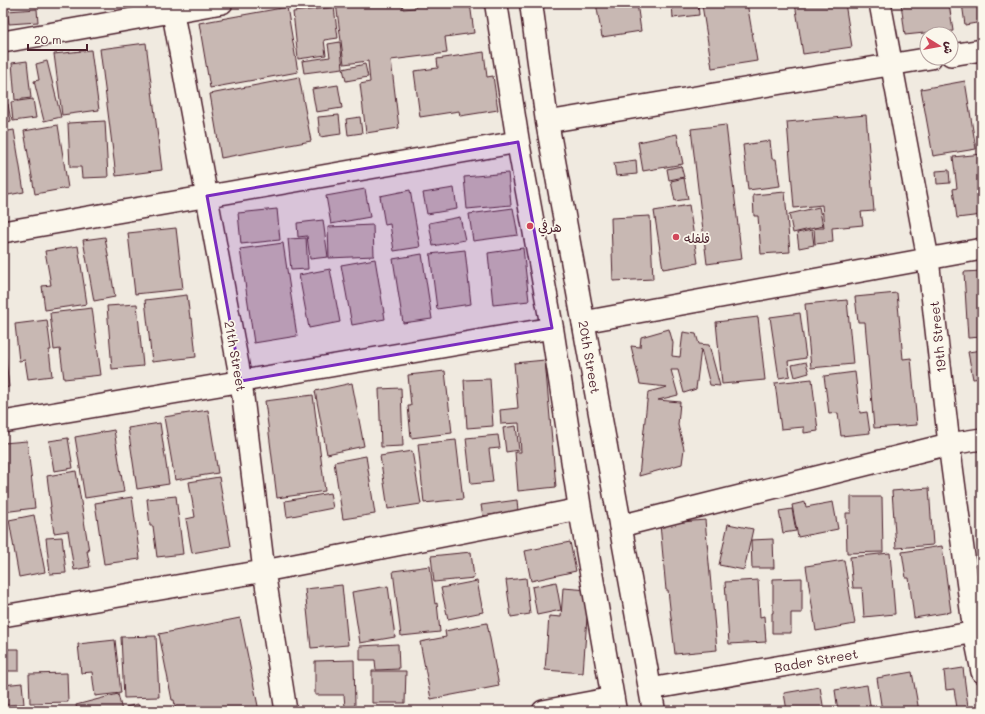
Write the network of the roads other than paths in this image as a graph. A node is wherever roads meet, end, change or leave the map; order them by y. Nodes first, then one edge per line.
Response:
1 (222, 3) edge
2 (496, 3) edge
3 (531, 3) edge
4 (880, 3) edge
5 (172, 8) edge
6 (3, 42) edge
7 (982, 50) edge
8 (959, 54) edge
9 (919, 60) edge
10 (892, 64) junction
11 (547, 122) junction
12 (518, 142) junction
13 (207, 196) junction
14 (3, 232) edge
15 (982, 249) edge
16 (928, 259) junction
17 (583, 322) junction
18 (552, 328) junction
19 (241, 381) junction
20 (3, 422) edge
21 (982, 439) edge
22 (949, 444) junction
23 (580, 509) junction
24 (620, 526) junction
25 (264, 571) junction
26 (3, 616) edge
27 (978, 632) edge
28 (982, 672) edge
29 (650, 689) junction
30 (614, 705) edge
31 (286, 711) edge
32 (543, 711) edge
33 (654, 711) edge

1 - 5 street
2 - 12 street
3 - 11 street, 20th Street
4 - 10 street, 19th Street
5 - 6 street
5 - 13 street, 21th Street
7 - 8 street
9 - 10 street
10 - 11 street
10 - 16 street, 19th Street
11 - 17 street, 20th Street
12 - 13 street
12 - 18 street
13 - 14 street
13 - 19 street, 21th Street
15 - 16 street
16 - 17 street
16 - 22 street, 19th Street
17 - 24 street, 20th Street
18 - 19 street
18 - 23 street
19 - 20 street
19 - 25 street, 21th Street
21 - 22 street
22 - 24 street
22 - 27 street, 19th Street
23 - 25 street
23 - 30 street
24 - 29 street, 20th Street
25 - 26 street
25 - 31 street, 21th Street
27 - 28 street, 19th Street
27 - 29 street, Bader Street
29 - 33 street, 20th Street
30 - 32 street

